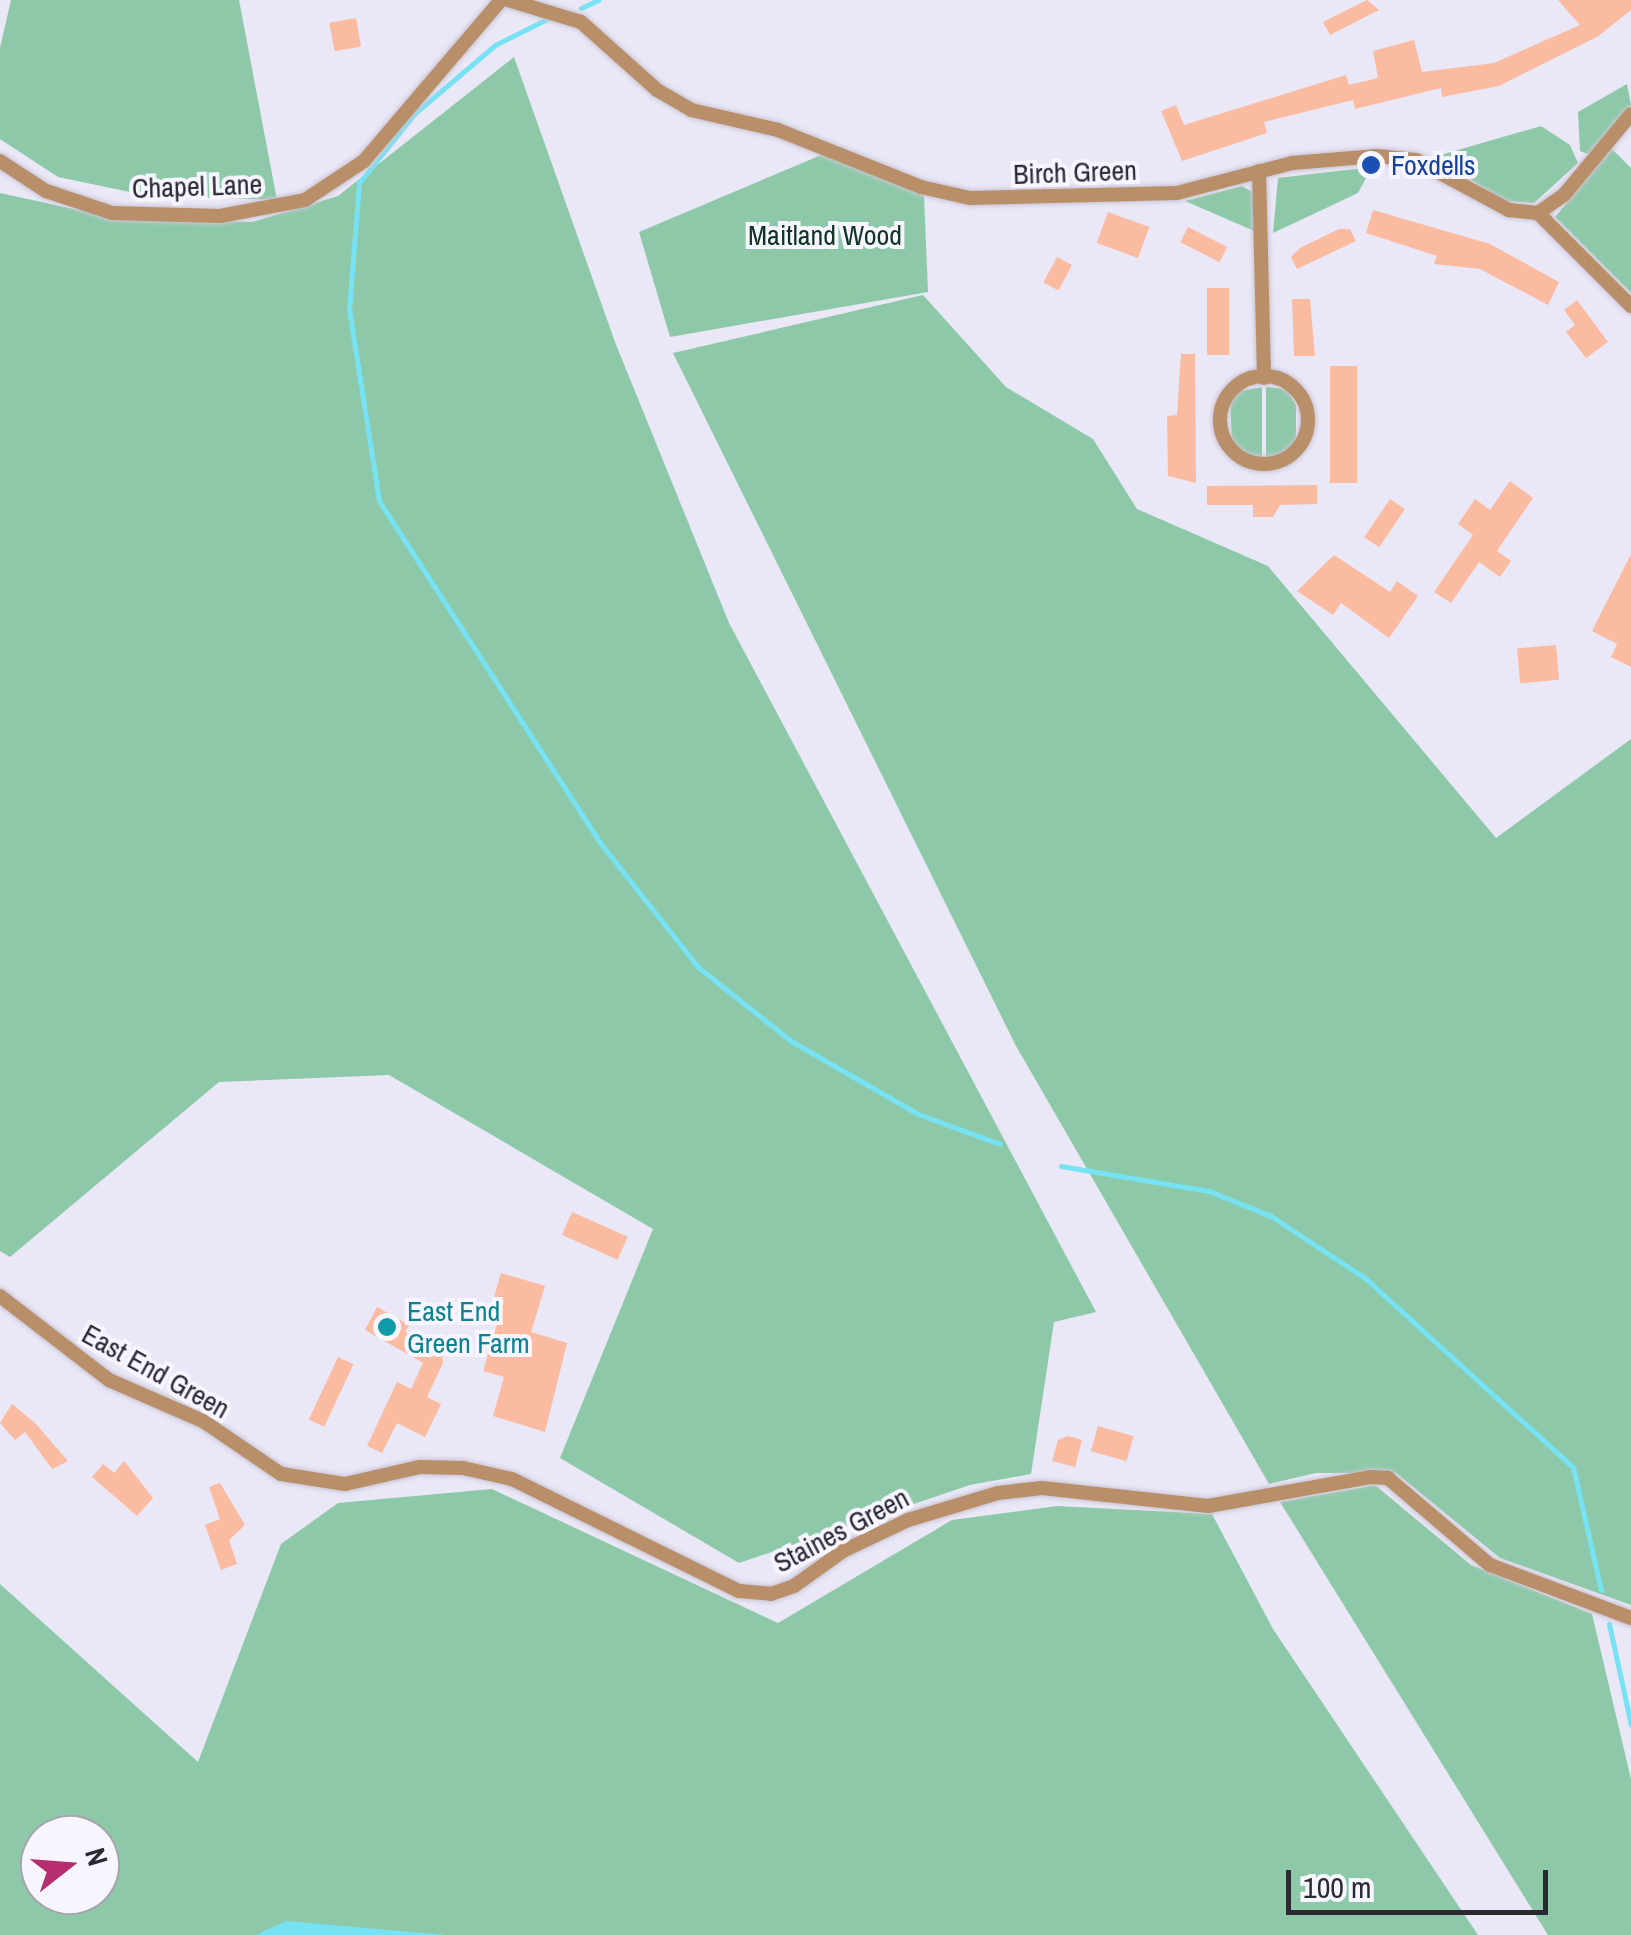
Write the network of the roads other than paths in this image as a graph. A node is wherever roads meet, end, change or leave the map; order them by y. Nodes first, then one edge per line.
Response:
1 (505, 0) edge
2 (1631, 114) edge
3 (0, 160) edge
4 (1259, 171) junction
5 (1538, 213) junction
6 (1631, 306) edge
7 (1264, 378) junction
8 (0, 1296) edge
9 (295, 1478) joint
10 (1631, 1618) edge

1 - 3 street, Chapel Lane
1 - 4 street, Birch Green
2 - 5 street
4 - 5 street, Birch Green
4 - 7 street
5 - 6 street
7 - 7 street
8 - 9 street, East End Green
9 - 10 street, Staines Green

